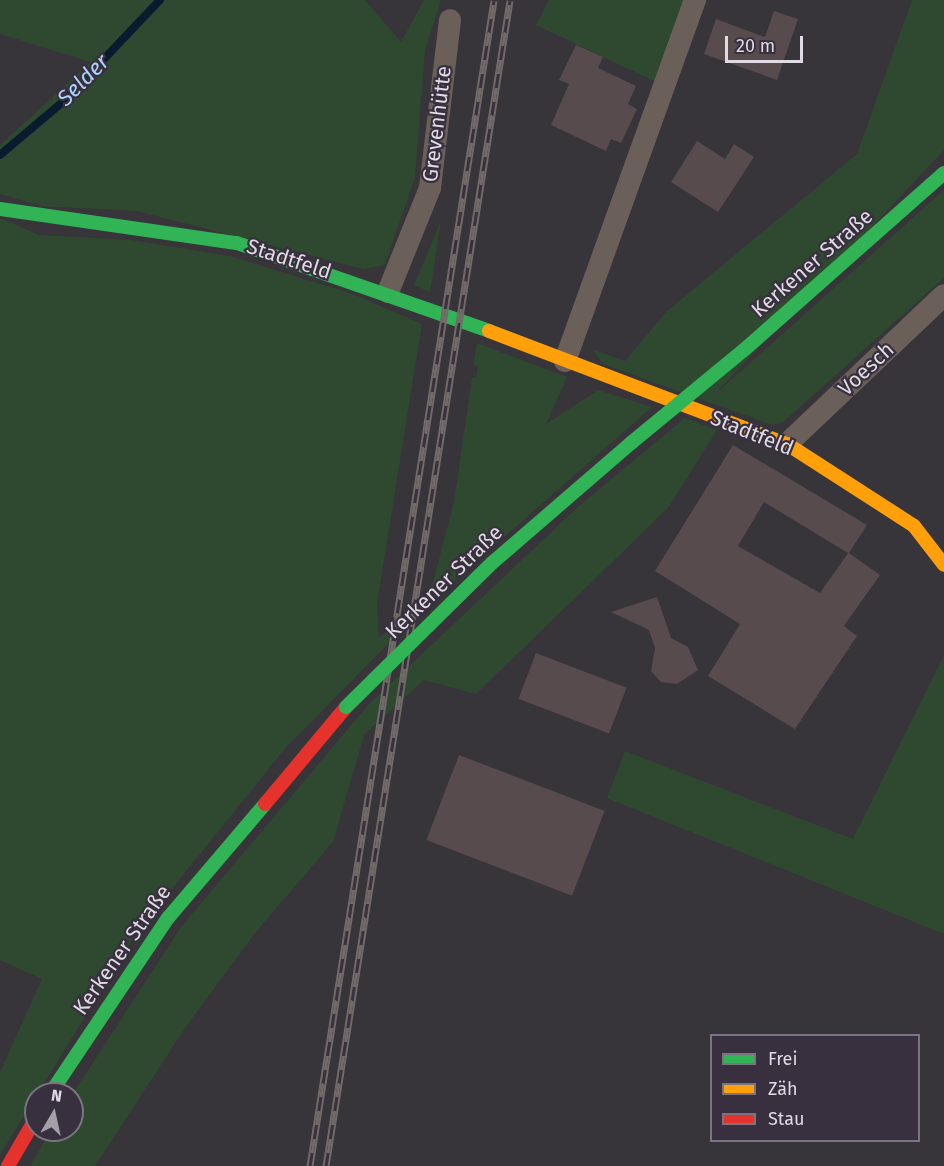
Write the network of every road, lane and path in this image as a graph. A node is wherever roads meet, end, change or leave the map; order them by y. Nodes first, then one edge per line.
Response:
1 (695, 0) edge
2 (450, 20) dead end
3 (944, 173) edge
4 (0, 209) edge
5 (388, 292) junction
6 (944, 295) edge
7 (565, 361) junction
8 (787, 444) junction
9 (944, 565) edge
10 (58, 1082) edge
11 (24, 1139) edge
12 (8, 1166) edge

1 - 7 street
2 - 5 street, Grevenhütte
3 - 10 main road, Kerkener Straße, bridge
4 - 5 main road, Stadtfeld
5 - 7 main road, Stadtfeld
6 - 8 street, Voesch
7 - 8 main road, Stadtfeld
8 - 9 main road, Stadtfeld
11 - 12 main road

